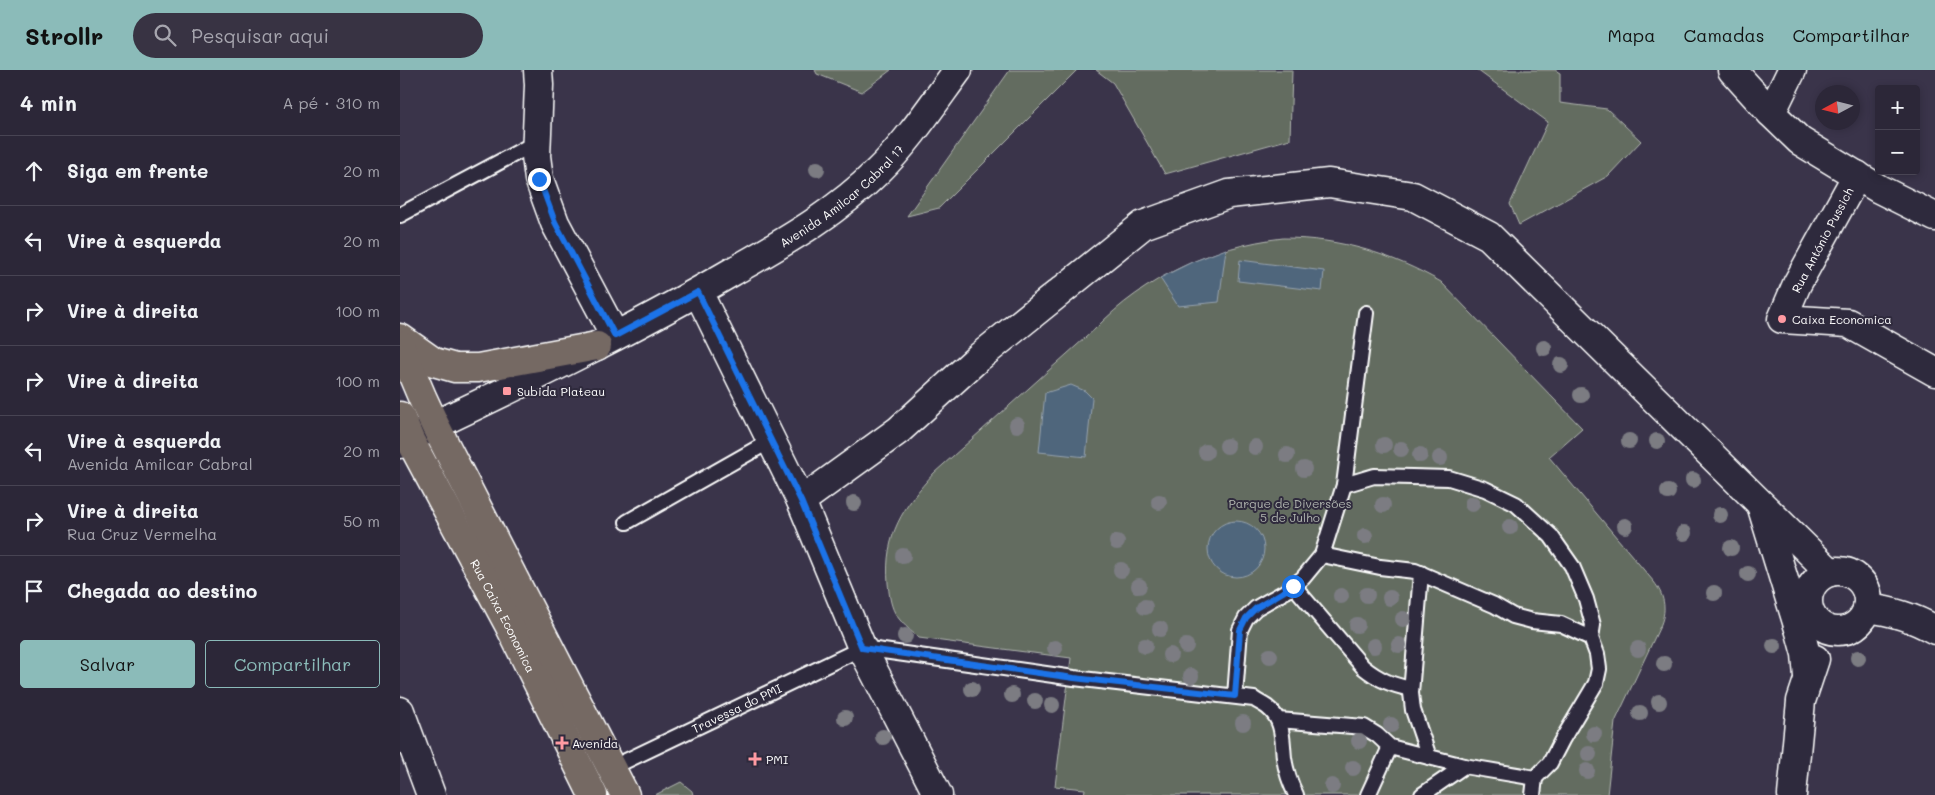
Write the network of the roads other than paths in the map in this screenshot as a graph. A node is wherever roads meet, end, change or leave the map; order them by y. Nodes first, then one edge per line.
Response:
1 (538, 70) edge
2 (958, 70) edge
3 (1732, 70) edge
4 (1792, 70) edge
5 (1771, 113) junction
6 (537, 142) junction
7 (1857, 175) junction
8 (400, 215) edge
9 (1935, 217) edge
10 (698, 292) junction
11 (1366, 313) dead end
12 (400, 338) edge
13 (606, 341) junction
14 (400, 344) edge
15 (1935, 372) edge
16 (436, 425) junction
17 (403, 433) edge
18 (770, 441) junction
19 (1344, 484) junction
20 (801, 501) junction
21 (1761, 504) junction
22 (627, 522) dead end
23 (1322, 554) junction
24 (1830, 572) junction
25 (1421, 573) junction
26 (1293, 586) junction
27 (1867, 608) junction
28 (1827, 630) junction
29 (1935, 630) edge
30 (1591, 638) junction
31 (862, 648) junction
32 (1808, 676) junction
33 (1411, 688) junction
34 (1235, 696) junction
35 (401, 718) edge
36 (1278, 720) junction
37 (1390, 747) junction
38 (1430, 757) junction
39 (1464, 766) junction
40 (611, 768) junction
41 (1535, 778) junction
42 (431, 795) edge
43 (593, 795) edge
44 (625, 795) edge
45 (938, 795) edge
46 (1296, 795) edge
47 (1368, 795) edge
48 (1422, 795) edge
49 (1533, 795) edge
50 (1792, 795) edge

1 - 6 street
2 - 10 street, Avenida Amilcar Cabral 17
3 - 5 street
4 - 5 street
5 - 7 street
6 - 8 lane
6 - 13 street
7 - 9 street
7 - 15 street, Rua António Pussich
10 - 13 street, Avenida Amilcar Cabral 17
10 - 18 street
11 - 19 lane
12 - 13 main road
13 - 16 street, Avenida Amilcar Cabral 17
14 - 16 main road
16 - 17 street, Avenida Amilcar Cabral 17
16 - 40 main road
17 - 43 main road, Rua Caixa Economica
18 - 20 street
18 - 22 lane
19 - 23 lane
19 - 30 lane
20 - 21 street
20 - 31 street
21 - 24 street
21 - 32 street
23 - 25 lane
23 - 26 lane
24 - 27 street
24 - 28 street
25 - 30 lane
25 - 33 lane
26 - 33 lane
26 - 34 lane
27 - 28 street
27 - 29 street
28 - 32 street
30 - 41 lane
31 - 34 lane
31 - 40 lane, Travessa do PMI
31 - 45 street
32 - 50 street
33 - 38 lane
34 - 36 lane
35 - 42 street
36 - 37 lane
36 - 46 lane
37 - 38 lane
37 - 47 lane
38 - 39 lane
39 - 41 lane
39 - 48 lane
40 - 44 main road
41 - 49 lane

